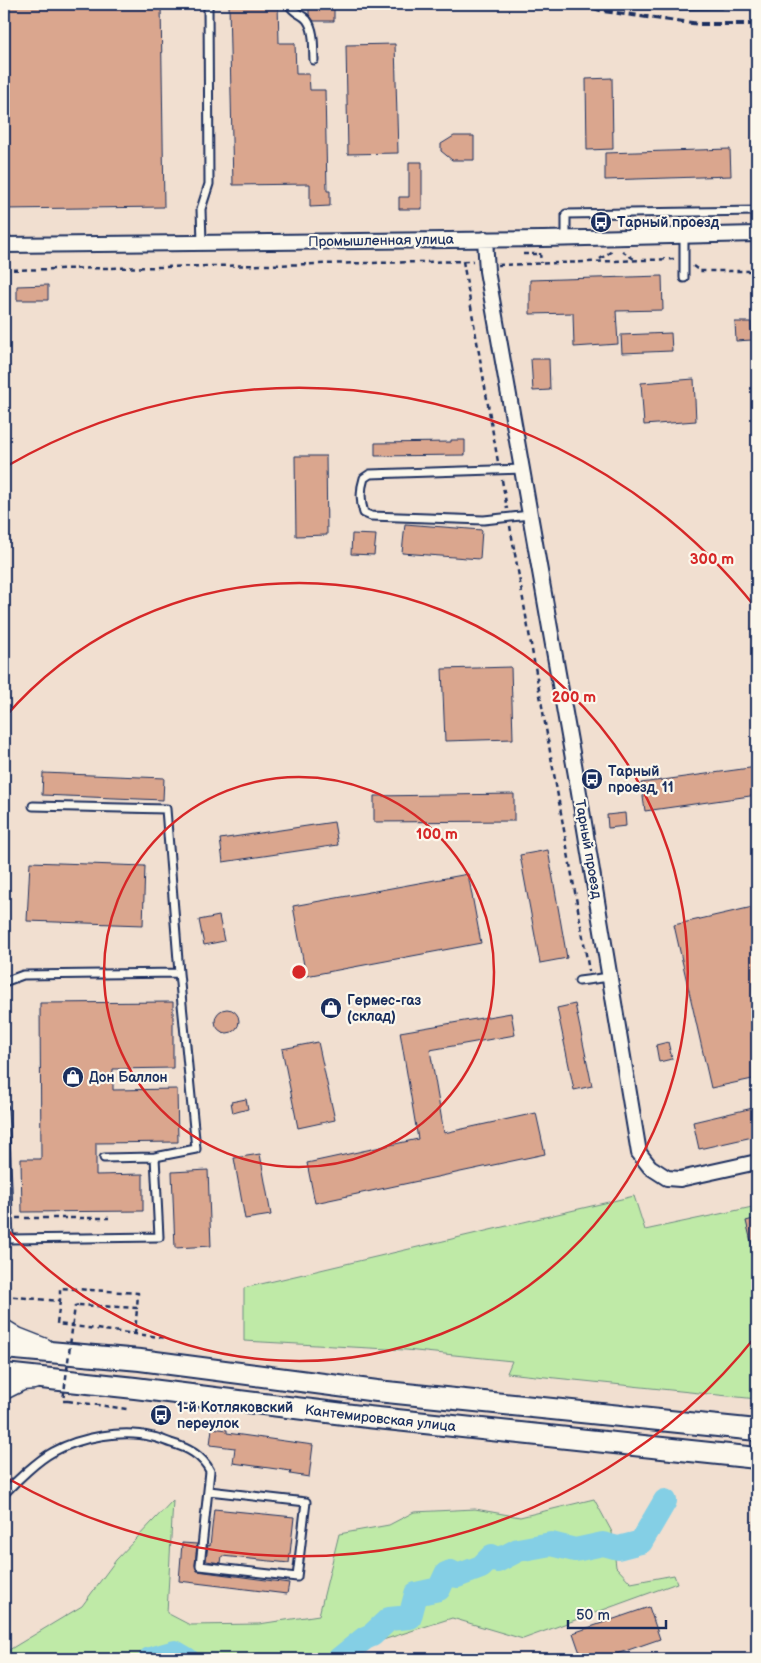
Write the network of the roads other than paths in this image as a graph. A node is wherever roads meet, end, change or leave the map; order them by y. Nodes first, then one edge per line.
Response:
1 (208, 4) edge
2 (289, 4) edge
3 (638, 4) edge
4 (721, 4) edge
5 (314, 60) dead end
6 (757, 211) edge
7 (757, 234) edge
8 (684, 236) junction
9 (566, 238) junction
10 (485, 239) junction
11 (202, 243) junction
12 (4, 245) edge
13 (684, 278) dead end
14 (522, 469) junction
15 (530, 515) junction
16 (33, 806) dead end
17 (179, 973) junction
18 (610, 977) junction
19 (579, 981) dead end
20 (4, 982) edge
21 (4, 1108) edge
22 (155, 1157) junction
23 (104, 1158) dead end
24 (757, 1162) edge
25 (4, 1330) edge
26 (4, 1348) edge
27 (54, 1352) junction
28 (4, 1374) edge
29 (51, 1378) junction
30 (4, 1390) edge
31 (757, 1430) edge
32 (757, 1458) edge
33 (209, 1491) junction
34 (4, 1494) edge

1 - 11 lane
2 - 5 lane
3 - 4 lane
6 - 9 lane
7 - 8 street, Промышленная улица
8 - 9 street, Промышленная улица
8 - 13 lane
9 - 10 street, Промышленная улица
10 - 11 street, Промышленная улица
10 - 14 street, Тарный проезд
11 - 12 street, Промышленная улица
14 - 15 street, Тарный проезд
14 - 15 lane
15 - 18 street, Тарный проезд
16 - 17 lane
17 - 20 lane
17 - 22 lane
18 - 19 lane
18 - 24 street, Тарный проезд
21 - 22 lane
22 - 23 lane
25 - 27 street
26 - 27 main road, Кантемировская улица
27 - 31 main road, Кантемировская улица
28 - 29 main road, Кантемировская улица
29 - 30 street
29 - 32 main road, Кантемировская улица
33 - 33 lane
33 - 34 lane

